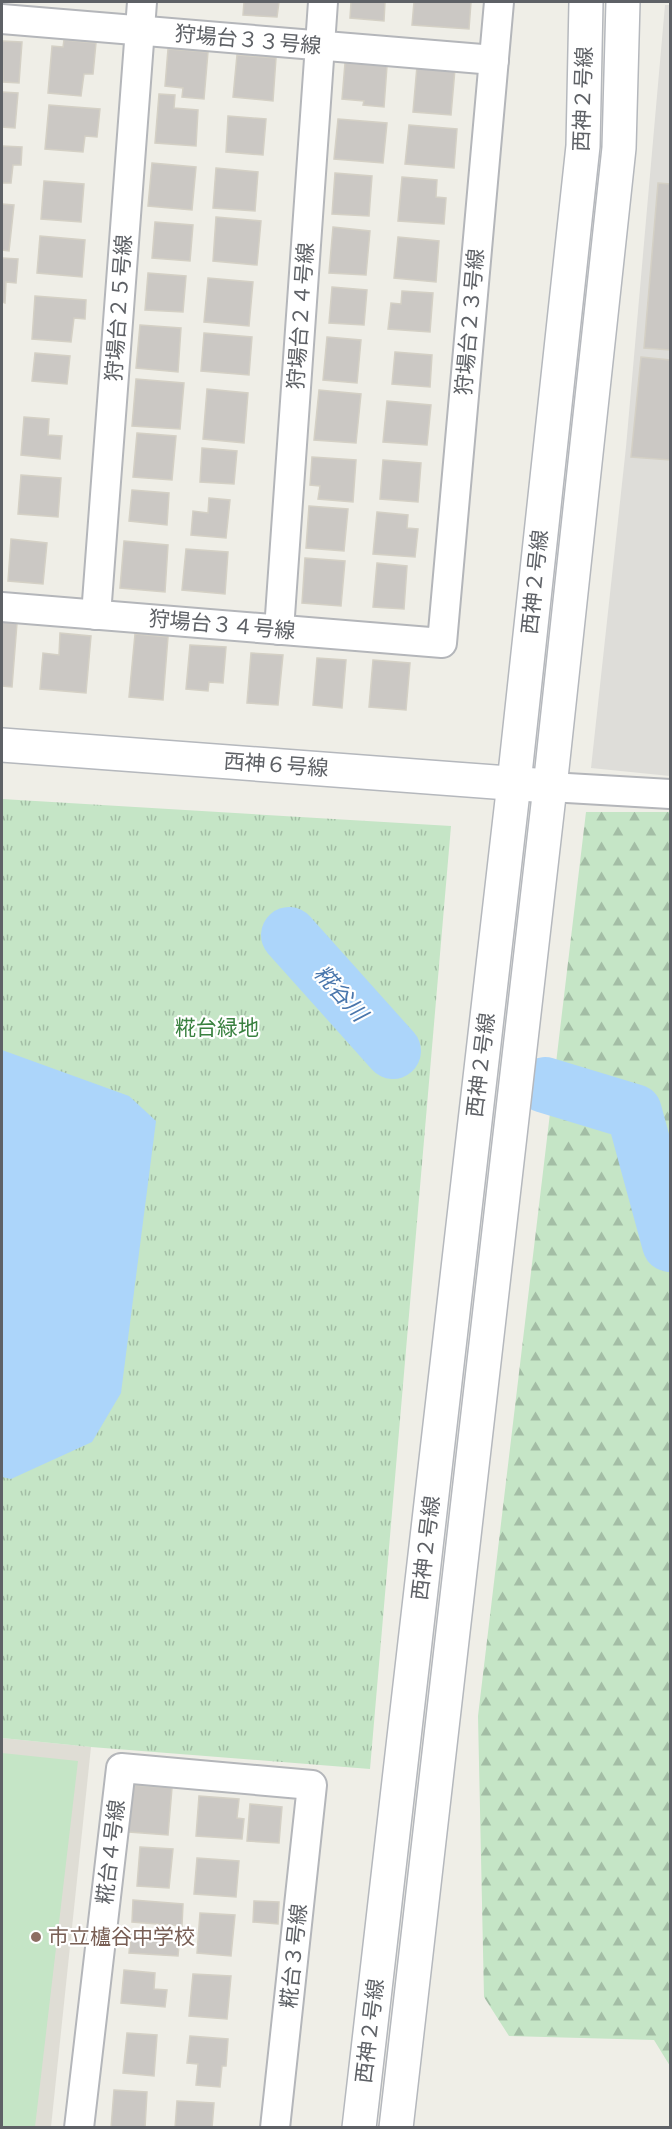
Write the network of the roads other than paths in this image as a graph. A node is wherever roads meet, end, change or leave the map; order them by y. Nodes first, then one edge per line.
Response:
1 (142, 2) edge
2 (323, 2) edge
3 (499, 2) edge
4 (586, 2) edge
5 (623, 2) edge
6 (2, 19) edge
7 (140, 30) junction
8 (320, 46) junction
9 (494, 60) junction
10 (2, 607) edge
11 (96, 615) junction
12 (279, 630) junction
13 (442, 643) joint
14 (2, 745) edge
15 (514, 783) junction
16 (550, 787) junction
17 (670, 794) edge
18 (312, 1785) joint
19 (79, 2127) edge
20 (275, 2127) edge
21 (359, 2127) edge
22 (396, 2127) edge

1 - 7 street, 狩場台２５号線
2 - 8 street, 狩場台２４号線
3 - 9 street, 狩場台２３号線
4 - 15 street, 西神２号線
5 - 16 street, 西神２号線
6 - 7 street, 狩場台３３号線
7 - 8 street, 狩場台３３号線
7 - 11 street, 狩場台２５号線
8 - 9 street, 狩場台３３号線
8 - 12 street, 狩場台２４号線
9 - 13 street, 狩場台２３号線
10 - 11 street, 狩場台３４号線
11 - 12 street, 狩場台３４号線
12 - 13 street, 狩場台３４号線
14 - 15 street, 西神６号線
15 - 16 street, 西神６号線
15 - 21 street, 西神２号線
16 - 17 street
16 - 22 street, 西神２号線
18 - 19 street, 糀台４号線
18 - 20 street, 糀台３号線

